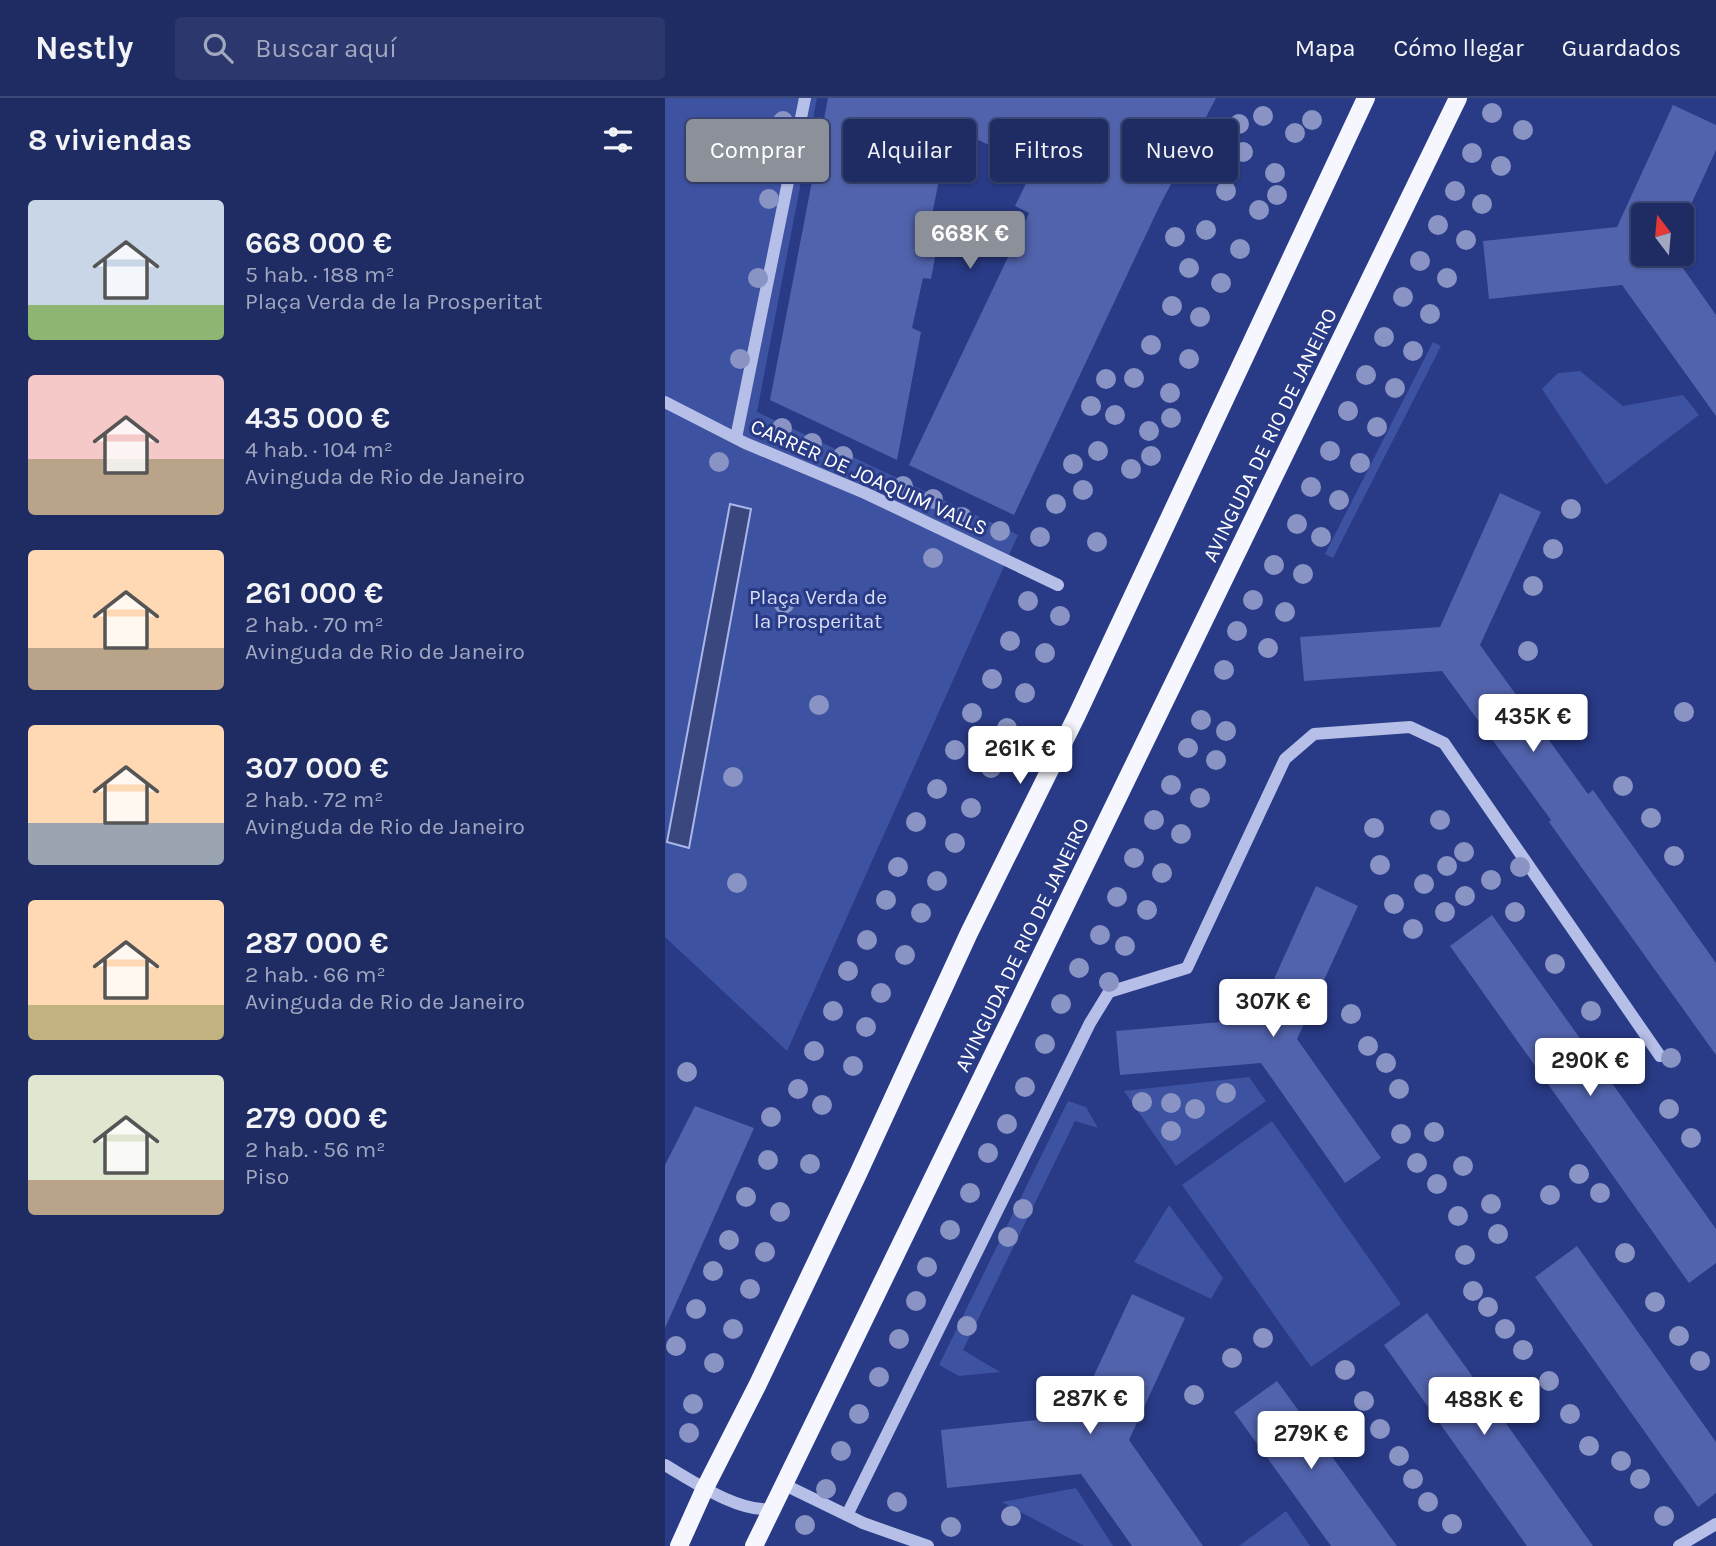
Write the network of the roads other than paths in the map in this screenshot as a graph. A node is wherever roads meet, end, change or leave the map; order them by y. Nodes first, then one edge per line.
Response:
1 (805, 98) edge
2 (1366, 98) edge
3 (1458, 98) edge
4 (665, 402) edge
5 (736, 438) junction
6 (1058, 585) dead end
7 (1660, 1056) dead end
8 (665, 1465) edge
9 (785, 1485) junction
10 (705, 1488) junction
11 (773, 1509) junction
12 (847, 1515) junction
13 (1716, 1524) edge
14 (679, 1546) edge
15 (754, 1546) edge
16 (927, 1546) edge
17 (1679, 1546) edge

1 - 5 street
2 - 10 main road
3 - 9 main road, AVINGUDA DE RIO DE JANEIRO
4 - 5 street, CARRER DE JOAQUIM VALLS
5 - 6 street, CARRER DE JOAQUIM VALLS
7 - 12 street
8 - 10 street
9 - 11 main road, AVINGUDA DE RIO DE JANEIRO
9 - 12 street
10 - 11 street
10 - 14 main road
11 - 15 main road, AVINGUDA DE RIO DE JANEIRO
12 - 16 street
13 - 17 street

